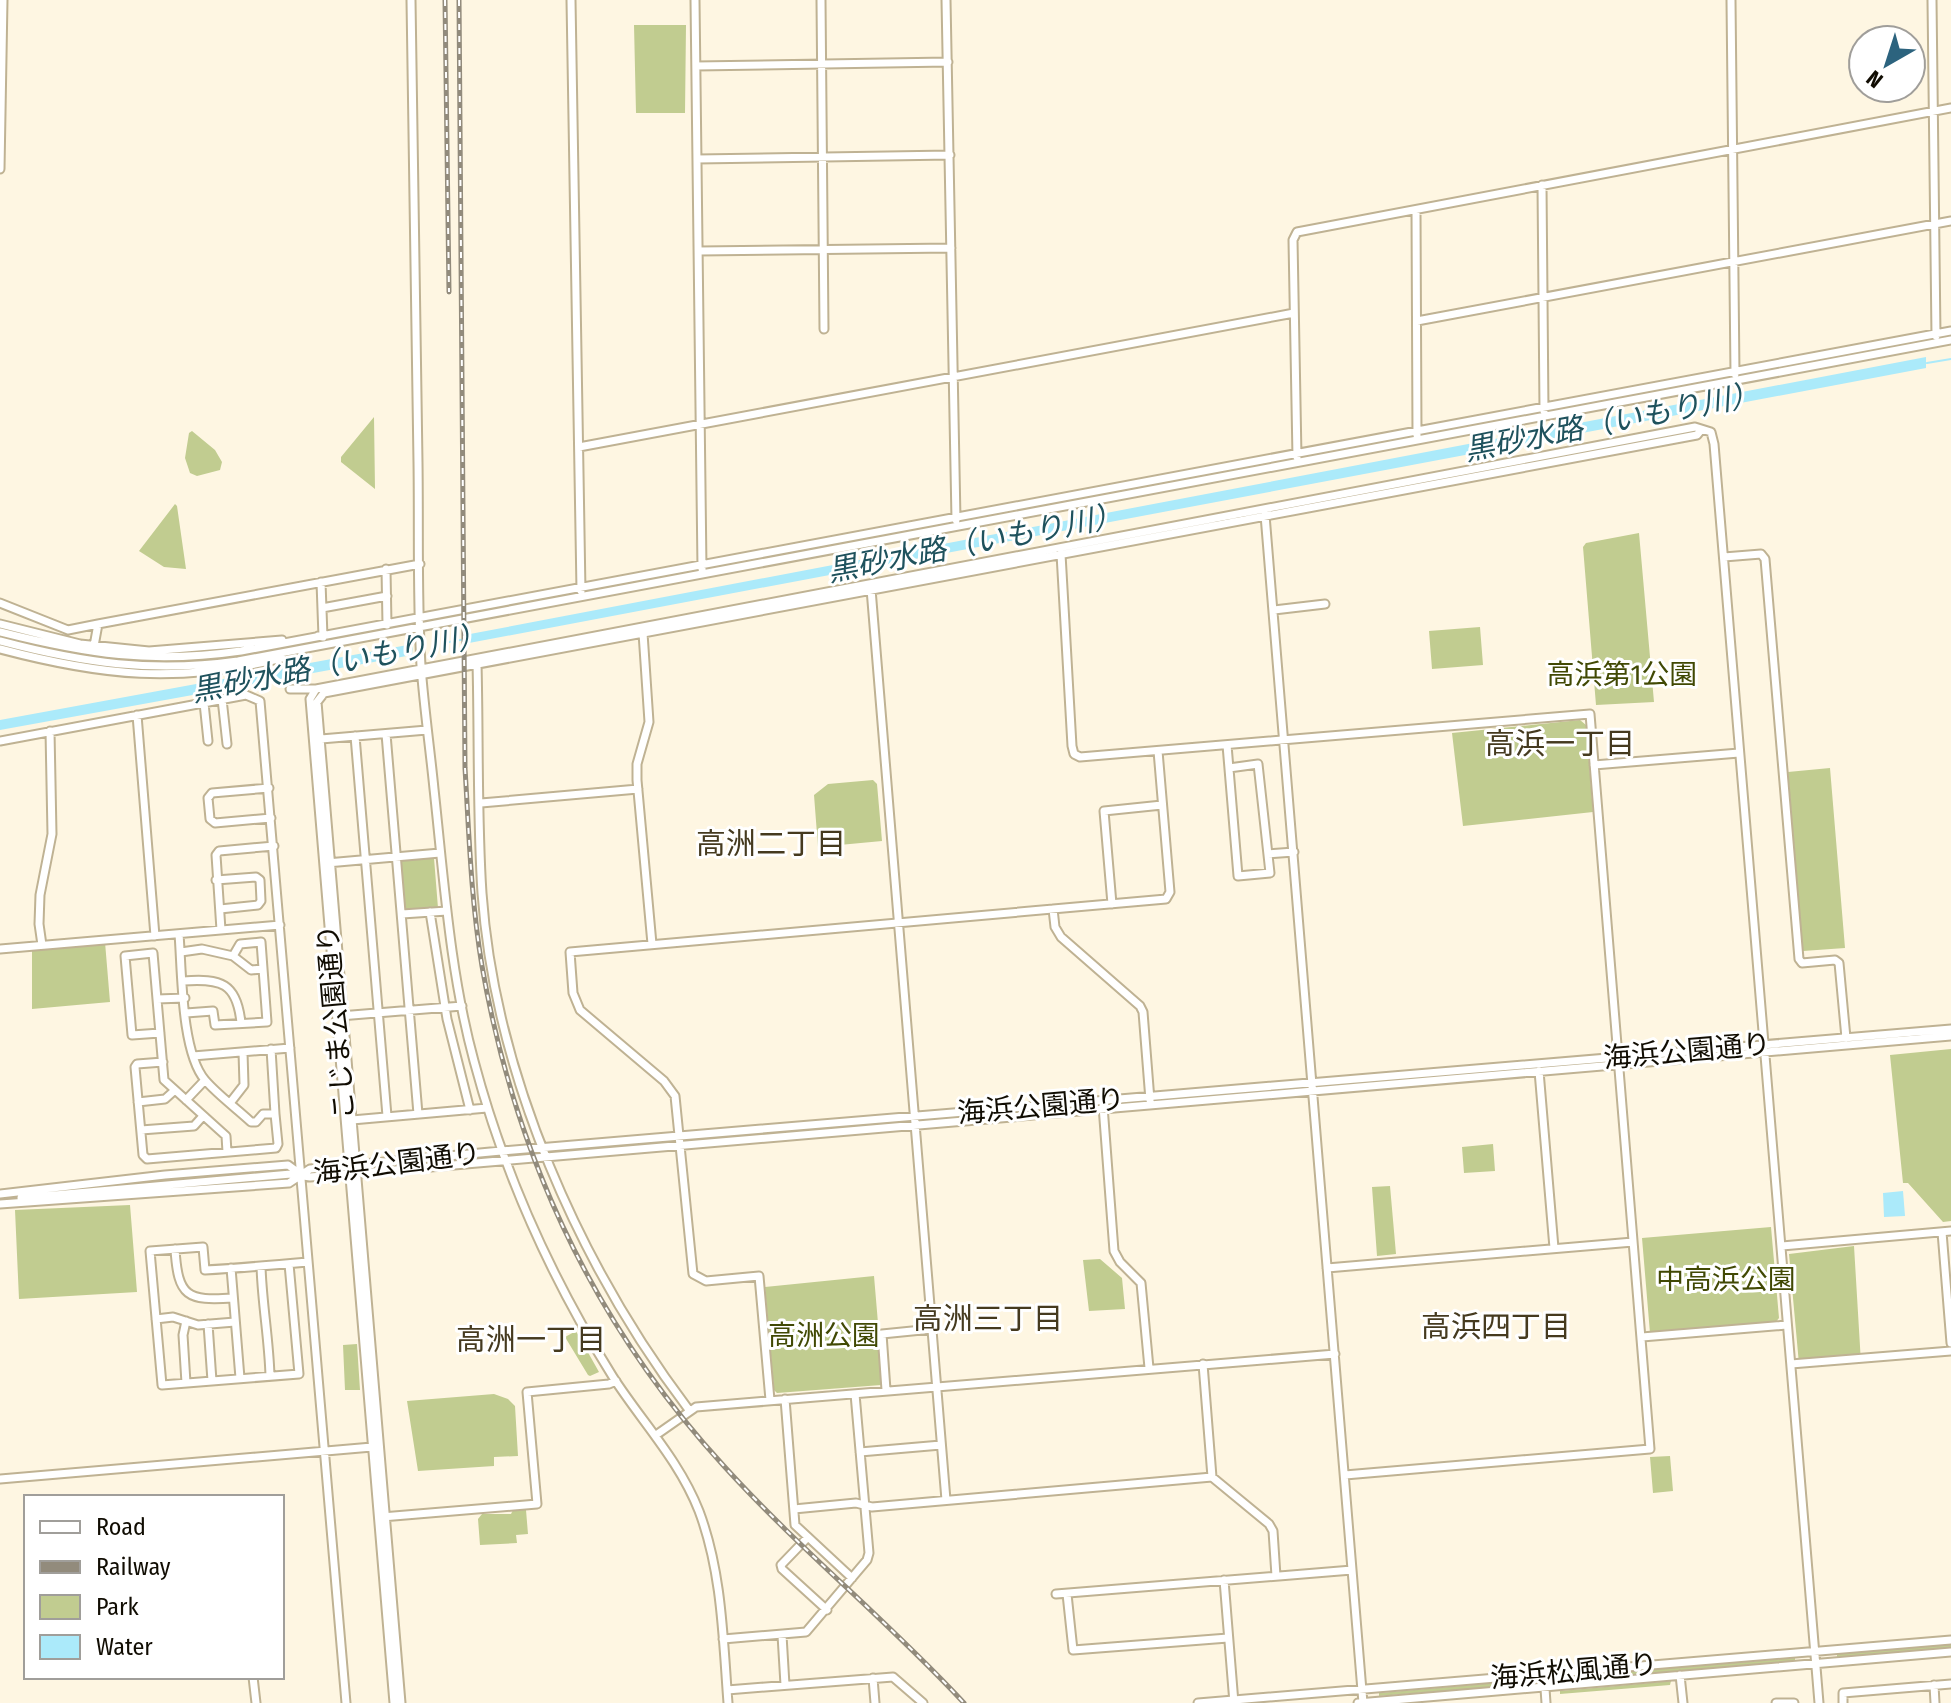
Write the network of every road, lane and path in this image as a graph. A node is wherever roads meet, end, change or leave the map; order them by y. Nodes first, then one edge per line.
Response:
1 (3, 0) edge
2 (411, 0) edge
3 (571, 0) edge
4 (695, 0) edge
5 (821, 0) edge
6 (946, 0) edge
7 (1731, 0) edge
8 (1932, 0) edge
9 (948, 62) junction
10 (822, 64) junction
11 (696, 66) junction
12 (1951, 108) edge
13 (1933, 112) junction
14 (1733, 149) junction
15 (950, 155) junction
16 (824, 157) junction
17 (697, 159) junction
18 (0, 169) edge
19 (1542, 185) junction
20 (1416, 210) junction
21 (1951, 221) edge
22 (1935, 224) junction
23 (951, 248) junction
24 (825, 250) junction
25 (699, 251) junction
26 (1733, 261) junction
27 (1543, 298) junction
28 (1294, 313) junction
29 (1417, 321) junction
30 (824, 329) dead end
31 (1951, 331) edge
32 (1936, 338) junction
33 (1951, 340) edge
34 (953, 376) junction
35 (1735, 376) junction
36 (1544, 407) junction
37 (1544, 417) junction
38 (701, 424) junction
39 (1417, 431) junction
40 (1417, 441) junction
41 (579, 447) junction
42 (1297, 458) junction
43 (1265, 513) junction
44 (956, 523) junction
45 (1061, 551) junction
46 (1724, 557) junction
47 (420, 564) junction
48 (702, 565) junction
49 (386, 569) junction
50 (702, 575) junction
51 (321, 582) junction
52 (870, 587) junction
53 (581, 593) junction
54 (387, 596) junction
55 (2, 604) edge
56 (1325, 604) dead end
57 (322, 608) junction
58 (1274, 610) junction
59 (0, 624) edge
60 (98, 624) junction
61 (420, 624) junction
62 (387, 625) junction
63 (642, 630) junction
64 (0, 632) edge
65 (323, 637) junction
66 (0, 641) edge
67 (333, 642) junction
68 (94, 646) junction
69 (0, 649) edge
70 (477, 661) junction
71 (422, 672) junction
72 (290, 689) dead end
73 (316, 689) junction
74 (222, 699) junction
75 (204, 703) junction
76 (137, 715) junction
77 (427, 730) junction
78 (50, 731) junction
79 (386, 734) junction
80 (355, 736) junction
81 (321, 739) junction
82 (0, 741) edge
83 (208, 741) dead end
84 (1284, 741) junction
85 (227, 744) dead end
86 (1227, 745) junction
87 (1158, 751) junction
88 (1739, 753) junction
89 (1594, 765) junction
90 (1229, 768) junction
91 (269, 788) junction
92 (638, 789) junction
93 (481, 803) junction
94 (1162, 805) junction
95 (271, 818) junction
96 (274, 846) junction
97 (1294, 852) junction
98 (440, 853) junction
99 (1268, 854) junction
100 (397, 857) junction
101 (366, 860) junction
102 (327, 862) junction
103 (216, 880) junction
104 (1112, 904) junction
105 (220, 909) junction
106 (1053, 909) junction
107 (447, 911) junction
108 (430, 912) junction
109 (402, 914) junction
110 (898, 923) junction
111 (280, 925) junction
112 (221, 930) junction
113 (179, 934) junction
114 (155, 936) junction
115 (652, 944) junction
116 (42, 945) junction
117 (0, 949) edge
118 (181, 952) junction
119 (233, 956) junction
120 (263, 969) junction
121 (183, 981) junction
122 (285, 986) junction
123 (265, 987) junction
124 (185, 998) junction
125 (157, 999) junction
126 (462, 1006) junction
127 (445, 1007) junction
128 (409, 1010) junction
129 (186, 1013) junction
130 (378, 1013) junction
131 (340, 1016) junction
132 (241, 1023) junction
133 (1951, 1029) edge
134 (160, 1033) junction
135 (1951, 1036) edge
136 (1846, 1038) junction
137 (290, 1048) junction
138 (1765, 1048) junction
139 (271, 1049) junction
140 (243, 1052) junction
141 (193, 1056) junction
142 (1619, 1061) junction
143 (163, 1062) junction
144 (1539, 1071) junction
145 (205, 1080) junction
146 (1313, 1087) junction
147 (175, 1090) junction
148 (186, 1100) junction
149 (1150, 1100) junction
150 (138, 1102) junction
151 (230, 1103) junction
152 (1102, 1104) junction
153 (487, 1108) junction
154 (470, 1110) junction
155 (275, 1114) junction
156 (418, 1114) junction
157 (203, 1116) junction
158 (387, 1116) junction
159 (352, 1120) junction
160 (914, 1121) junction
161 (141, 1130) junction
162 (681, 1141) junction
163 (227, 1152) junction
164 (545, 1152) junction
165 (502, 1155) junction
166 (352, 1169) junction
167 (301, 1174) junction
168 (0, 1199) edge
169 (1946, 1232) edge
170 (1633, 1242) junction
171 (1782, 1246) junction
172 (1554, 1248) junction
173 (175, 1249) junction
174 (308, 1262) junction
175 (289, 1264) junction
176 (261, 1266) junction
177 (231, 1268) junction
178 (1327, 1268) junction
179 (233, 1298) junction
180 (156, 1319) junction
181 (186, 1321) junction
182 (235, 1322) junction
183 (208, 1324) junction
184 (1787, 1325) junction
185 (932, 1329) junction
186 (1642, 1337) junction
187 (1951, 1343) edge
188 (1951, 1351) edge
189 (1335, 1354) junction
190 (1203, 1364) junction
191 (1791, 1364) junction
192 (1149, 1368) junction
193 (270, 1376) junction
194 (240, 1378) junction
195 (212, 1381) junction
196 (616, 1381) junction
197 (186, 1383) junction
198 (936, 1387) junction
199 (886, 1390) junction
200 (855, 1394) junction
201 (785, 1399) junction
202 (770, 1400) junction
203 (689, 1410) junction
204 (656, 1435) junction
205 (941, 1445) junction
206 (372, 1447) junction
207 (324, 1452) junction
208 (860, 1452) junction
209 (1345, 1475) junction
210 (1212, 1477) junction
211 (0, 1479) edge
212 (946, 1500) junction
213 (864, 1505) junction
214 (794, 1509) junction
215 (382, 1517) junction
216 (808, 1537) junction
217 (1352, 1570) junction
218 (1276, 1576) junction
219 (852, 1578) junction
220 (1224, 1580) junction
221 (1056, 1594) dead end
222 (1067, 1594) junction
223 (827, 1610) junction
224 (782, 1635) junction
225 (1228, 1638) junction
226 (723, 1639) junction
227 (1951, 1640) edge
228 (1815, 1651) junction
229 (1951, 1652) edge
230 (1816, 1664) junction
231 (1544, 1674) junction
232 (1680, 1675) junction
233 (873, 1678) junction
234 (253, 1679) edge
235 (1951, 1684) edge
236 (785, 1685) junction
237 (1934, 1685) junction
238 (1545, 1687) junction
239 (1362, 1689) junction
240 (727, 1690) junction
241 (1872, 1690) junction
242 (1466, 1694) junction
243 (1234, 1702) edge
244 (256, 1703) edge
245 (346, 1703) edge
246 (394, 1703) edge
247 (401, 1703) edge
248 (728, 1703) edge
249 (875, 1703) edge
250 (923, 1703) edge
251 (1198, 1703) edge
252 (1362, 1703) edge
253 (1467, 1703) edge
254 (1546, 1703) edge
255 (1683, 1703) edge
256 (1776, 1703) edge
257 (1794, 1703) edge
258 (1819, 1703) edge
259 (1843, 1703) edge
260 (1873, 1703) edge
261 (1935, 1703) edge

1 - 18 street
2 - 47 street
3 - 41 street
4 - 11 street
5 - 10 street
6 - 9 street
7 - 14 street
8 - 13 street
9 - 10 street
9 - 15 street
10 - 11 street
10 - 16 street
11 - 17 street
12 - 13 street
13 - 14 street
13 - 22 street
14 - 19 street
14 - 26 street
15 - 16 street
15 - 23 street
16 - 17 street
16 - 24 street
17 - 25 street
19 - 20 street
19 - 27 street
20 - 28 street
20 - 29 street
21 - 22 street
22 - 26 street
22 - 32 street
23 - 24 street
23 - 34 street
24 - 25 street
24 - 30 street
25 - 38 street
26 - 27 street
26 - 35 street
27 - 29 street
27 - 36 street
28 - 34 street
28 - 42 street
29 - 39 street
31 - 32 street
32 - 33 street
32 - 35 street
34 - 38 street
34 - 44 street
35 - 36 street
35 - 37 street
36 - 37 street
36 - 39 street
37 - 40 street
38 - 41 street
38 - 48 street
39 - 40 street
39 - 42 street
40 - 42 street
41 - 53 street
42 - 44 street
43 - 45 street
43 - 46 street
43 - 58 street
44 - 48 street
44 - 50 street
45 - 52 street
45 - 87 street
46 - 88 street
46 - 136 street
47 - 49 street
47 - 61 street
48 - 50 street
48 - 53 street
49 - 51 street
49 - 54 street
50 - 53 street
51 - 57 street
51 - 60 street
52 - 63 street
52 - 110 street
53 - 61 street
54 - 57 street
54 - 62 street
55 - 60 street
56 - 58 street
57 - 65 street
58 - 84 street
59 - 68 street
60 - 68 street
61 - 62 street
61 - 67 street
61 - 71 street
62 - 65 street
63 - 70 street
63 - 92 street
64 - 65 street
65 - 68 street
66 - 67 street
67 - 69 street
70 - 71 street
70 - 93 street
71 - 73 street
71 - 77 street
71 - 81 street, こじま公園通り
72 - 73 street
73 - 102 street, こじま公園通り
74 - 75 street
74 - 85 street
74 - 91 street
75 - 76 street
75 - 83 street
76 - 78 street
76 - 114 street
77 - 79 street
77 - 98 street
78 - 82 street
78 - 116 street
79 - 80 street
79 - 100 street
80 - 81 street
80 - 101 street
81 - 102 street, こじま公園通り
84 - 86 street
84 - 89 street
84 - 97 street
86 - 87 street
86 - 90 street
87 - 94 street
88 - 89 street
88 - 138 street
89 - 142 street
90 - 99 street
90 - 99 street
91 - 95 street
91 - 95 street
92 - 93 street
92 - 115 street
93 - 164 street
94 - 104 street
94 - 104 street
95 - 96 street
96 - 103 street
96 - 111 street
97 - 99 street
97 - 146 street
98 - 100 street
98 - 107 street
100 - 101 street
100 - 109 street
101 - 102 street
101 - 130 street
102 - 131 street, こじま公園通り
103 - 105 street
103 - 105 street
104 - 106 street
105 - 112 street
106 - 110 street
106 - 149 street
107 - 108 street
107 - 126 street
108 - 109 street
108 - 127 street
109 - 128 street
110 - 115 street
110 - 160 street
111 - 112 street
111 - 122 street
112 - 113 street
113 - 114 street
113 - 118 street
114 - 116 street
115 - 162 street
116 - 117 street
118 - 119 street
118 - 121 street
119 - 120 street
119 - 120 street
120 - 123 street
121 - 124 street
121 - 132 street
122 - 123 street
122 - 137 street
123 - 132 street
124 - 125 street
124 - 129 street
125 - 134 street
125 - 134 street
126 - 127 street
126 - 153 street
127 - 128 street
127 - 154 street
128 - 130 street
128 - 156 street
129 - 132 street
129 - 141 street
130 - 131 street
130 - 158 street
131 - 159 street, こじま公園通り
131 - 166 street, こじま公園通り
133 - 136 street, 海浜公園通り
134 - 143 street
135 - 138 street, 海浜公園通り
136 - 138 street, 海浜公園通り
137 - 139 street
137 - 167 street
138 - 142 street, 海浜公園通り
138 - 171 street
139 - 140 street
139 - 155 street
140 - 141 street
140 - 151 street
141 - 145 street
142 - 144 street, 海浜公園通り
142 - 146 street, 海浜公園通り
142 - 170 street
143 - 147 street
143 - 150 street
144 - 146 street, 海浜公園通り
144 - 172 street
145 - 148 street
145 - 151 street
146 - 149 street, 海浜公園通り
146 - 178 street
147 - 148 street
147 - 150 street
148 - 157 street
149 - 152 street, 海浜公園通り
150 - 161 street
151 - 155 street
152 - 160 street, 海浜公園通り
152 - 192 street
153 - 154 street
153 - 165 street
154 - 156 street
155 - 163 street
156 - 158 street
157 - 161 street
157 - 163 street
158 - 159 street
159 - 166 street, こじま公園通り
160 - 162 street, 海浜公園通り
160 - 185 street
161 - 163 street
162 - 164 street, 海浜公園通り
162 - 202 street
164 - 165 street, 海浜公園通り
164 - 203 street
165 - 166 street, 海浜公園通り
165 - 196 street
166 - 167 street, 海浜公園通り
166 - 206 street, こじま公園通り
166 - 215 street, こじま公園通り
167 - 168 street
167 - 168 street
167 - 168 street
167 - 174 street
169 - 171 street
169 - 187 street
170 - 172 street
170 - 186 street
171 - 184 street
172 - 178 street
173 - 177 street
173 - 179 street
173 - 180 street
174 - 175 street
174 - 207 street
175 - 176 street
175 - 193 street
176 - 177 street
176 - 193 street
177 - 179 street
178 - 189 street
179 - 182 street
180 - 181 street
180 - 197 street
181 - 183 street
181 - 197 street
182 - 183 street
182 - 194 street
183 - 195 street
184 - 186 street
184 - 191 street
185 - 198 street
185 - 199 street
186 - 209 street
188 - 191 street
189 - 190 street
189 - 209 street
190 - 192 street
190 - 210 street
191 - 228 street
192 - 198 street
193 - 194 street
194 - 195 street
195 - 197 street
196 - 204 street
196 - 215 street
198 - 199 street
198 - 205 street
199 - 200 street
200 - 201 street
200 - 208 street
201 - 202 street
201 - 214 street
202 - 203 street
203 - 204 street
204 - 226 street
205 - 208 street
205 - 212 street
206 - 207 street
206 - 215 street, こじま公園通り
207 - 211 street
207 - 245 street
208 - 213 street
209 - 217 street
210 - 212 street
210 - 218 street
212 - 213 street
213 - 214 street
213 - 219 street
214 - 216 street
215 - 246 street, こじま公園通り
215 - 247 street, こじま公園通り
216 - 219 street
216 - 223 street
217 - 218 street
217 - 239 street
218 - 220 street
219 - 223 street
220 - 222 street
220 - 225 street
221 - 222 street
222 - 225 street
223 - 224 street
224 - 226 street
224 - 236 street
225 - 243 street
226 - 240 street
227 - 228 street, 海浜松風通り
228 - 230 street
228 - 231 street, 海浜松風通り
229 - 230 street, 海浜松風通り
230 - 232 street, 海浜松風通り
230 - 258 street
231 - 238 street
231 - 239 street, 海浜松風通り
232 - 238 street, 海浜松風通り
232 - 255 street
233 - 236 street
233 - 249 street
233 - 250 street
234 - 244 street
235 - 237 street
236 - 240 street
237 - 241 street
237 - 261 street
238 - 242 street, 海浜松風通り
238 - 254 street
239 - 243 street, 海浜松風通り
239 - 252 street
240 - 248 street
241 - 259 street
241 - 260 street
242 - 252 street, 海浜松風通り
242 - 253 street
243 - 251 street, 海浜松風通り
256 - 257 street

